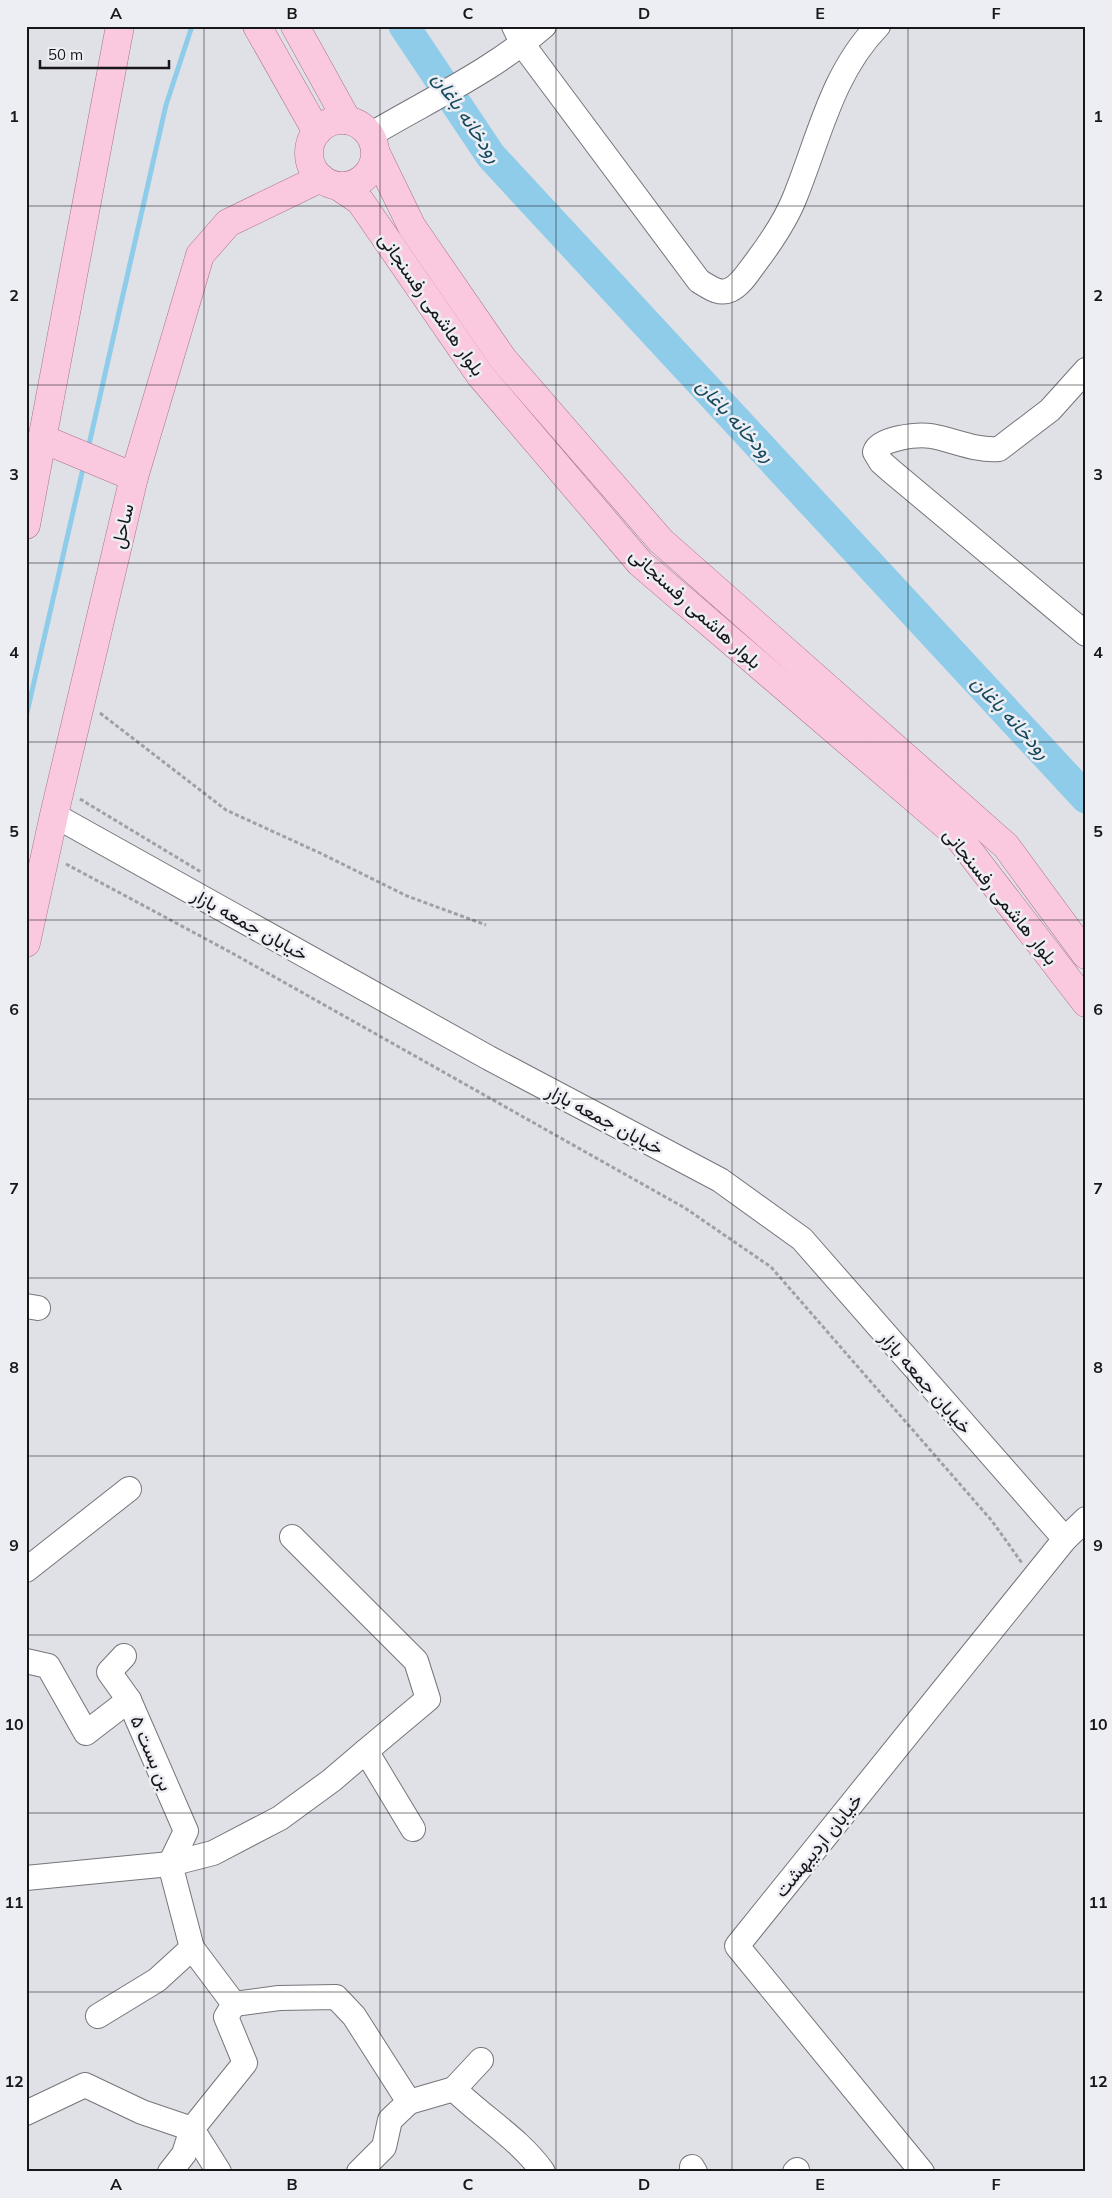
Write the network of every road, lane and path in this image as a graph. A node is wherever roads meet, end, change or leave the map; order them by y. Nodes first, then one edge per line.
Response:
1 (120, 26) edge
2 (257, 26) edge
3 (295, 26) edge
4 (544, 26) edge
5 (878, 26) edge
6 (518, 36) edge
7 (347, 120) junction
8 (317, 132) junction
9 (379, 136) junction
10 (329, 182) junction
11 (503, 359) junction
12 (1086, 370) edge
13 (480, 376) junction
14 (35, 433) edge
15 (134, 477) junction
16 (26, 525) edge
17 (1086, 634) edge
18 (82, 699) junction
19 (54, 815) junction
20 (46, 853) junction
21 (486, 925) dead end
22 (26, 944) edge
23 (1086, 955) edge
24 (1086, 1003) edge
25 (129, 1489) dead end
26 (1086, 1520) edge
27 (292, 1537) dead end
28 (1064, 1539) junction
29 (26, 1570) edge
30 (1033, 1578) junction
31 (124, 1656) dead end
32 (26, 1661) edge
33 (129, 1700) junction
34 (366, 1751) junction
35 (414, 1828) dead end
36 (170, 1864) junction
37 (26, 1878) edge
38 (192, 1948) junction
39 (234, 2004) junction
40 (98, 2016) dead end
41 (481, 2060) dead end
42 (454, 2089) junction
43 (410, 2102) junction
44 (26, 2113) edge
45 (192, 2129) junction
46 (170, 2172) edge
47 (219, 2172) edge
48 (358, 2172) edge
49 (543, 2172) edge
50 (922, 2172) edge

1 - 14 main road
2 - 8 main road
3 - 7 main road
4 - 6 street
5 - 6 street
6 - 9 street
7 - 8 main road
7 - 9 main road
8 - 10 main road
9 - 10 main road
9 - 11 main road, بلوار هاشمی رفسنجانی
10 - 13 main road, بلوار هاشمی رفسنجانی
10 - 15 main road, ساحل
11 - 13 main road
11 - 23 main road, بلوار هاشمی رفسنجانی
12 - 17 street
13 - 24 main road, بلوار هاشمی رفسنجانی
14 - 15 main road
14 - 16 main road
15 - 18 main road, ساحل
18 - 19 main road, ساحل
18 - 21 path
19 - 20 main road, ساحل
19 - 28 street, خیابان جمعه بازار
20 - 22 main road, ساحل
20 - 30 path
25 - 29 street
26 - 28 street, خیابان اردیبهشت
27 - 34 street
28 - 30 street, خیابان اردیبهشت
30 - 50 street, خیابان اردیبهشت
31 - 33 street
32 - 33 street, بن بست ۵
33 - 36 street, بن بست ۵
34 - 35 street
34 - 36 street
36 - 37 street
36 - 38 street
38 - 39 street
38 - 40 street
39 - 43 street
39 - 45 street
41 - 42 street
42 - 43 street
42 - 49 street
43 - 48 street
44 - 45 street
45 - 46 street
45 - 47 street

